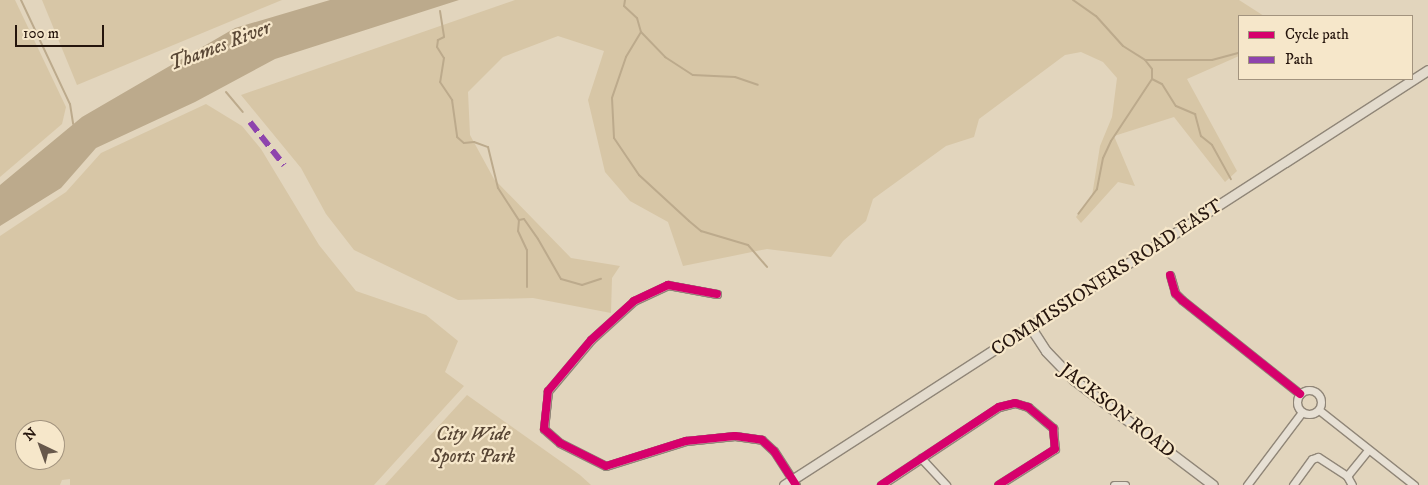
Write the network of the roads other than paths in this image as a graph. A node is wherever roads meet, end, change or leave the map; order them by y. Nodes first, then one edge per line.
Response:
1 (1428, 70) edge
2 (1413, 80) edge
3 (1413, 80) edge
4 (1170, 275) dead end
5 (717, 294) dead end
6 (1031, 328) junction
7 (1300, 394) junction
8 (1318, 410) junction
9 (1302, 412) junction
10 (1368, 450) junction
11 (921, 458) junction
12 (1347, 476) junction
13 (794, 482) edge
14 (784, 485) edge
15 (881, 485) edge
16 (946, 485) edge
17 (998, 485) edge
18 (1114, 485) edge
19 (1125, 485) edge
20 (1213, 485) edge
21 (1247, 485) edge
22 (1293, 485) edge
23 (1352, 485) edge
24 (1414, 485) edge

1 - 3 main road, COMMISSIONERS ROAD EAST
2 - 6 main road, COMMISSIONERS ROAD EAST
4 - 7 street
5 - 13 street
6 - 13 main road, COMMISSIONERS ROAD EAST
6 - 20 main road, JACKSON ROAD
7 - 8 street
7 - 9 street
8 - 9 street
8 - 10 street
9 - 21 street
10 - 12 street
10 - 24 street
11 - 15 street
11 - 16 street
11 - 17 street
12 - 22 street
12 - 23 street
13 - 14 main road, COMMISSIONERS ROAD EAST
18 - 19 street

